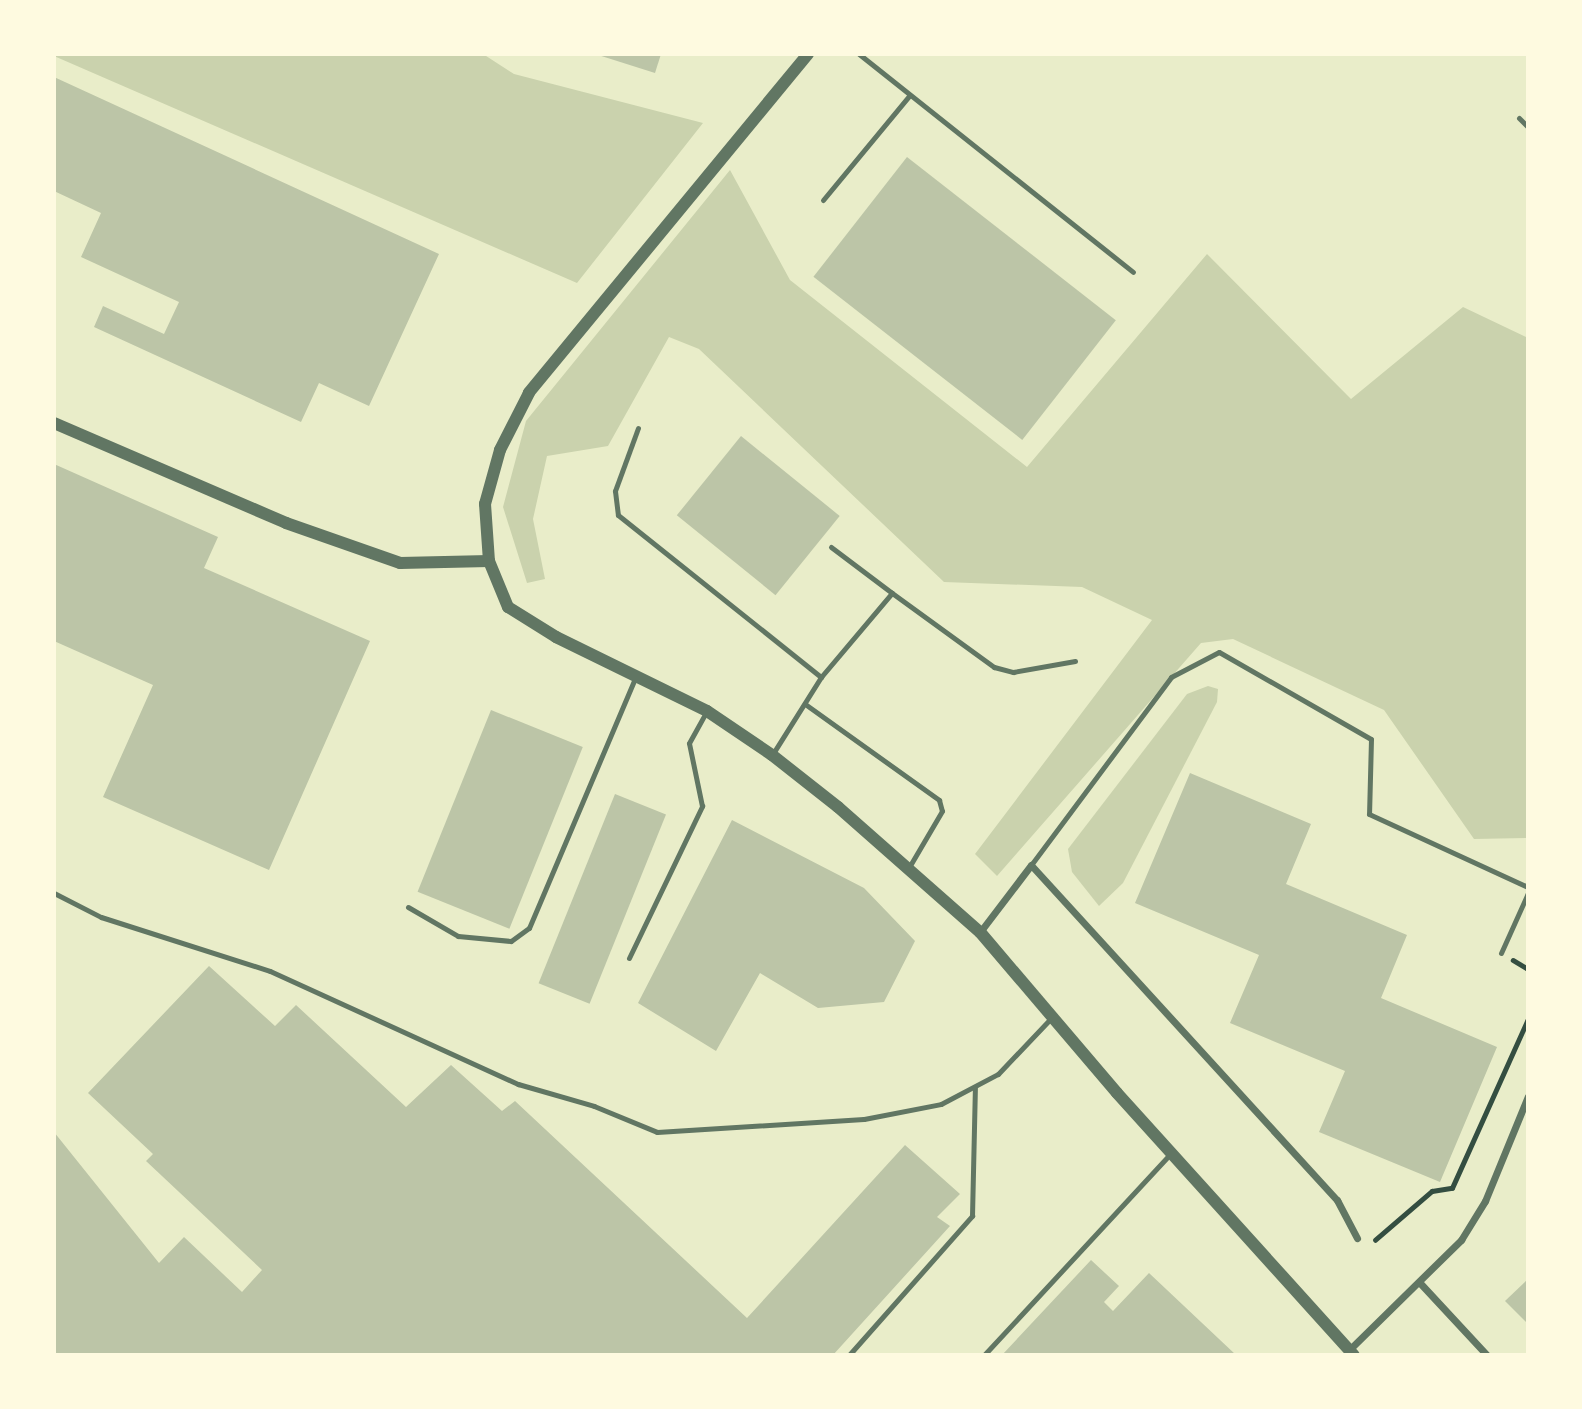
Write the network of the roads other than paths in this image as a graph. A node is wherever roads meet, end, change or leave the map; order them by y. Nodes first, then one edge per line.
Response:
1 (808, 54) edge
2 (859, 54) edge
3 (910, 94) junction
4 (1519, 118) dead end
5 (1528, 127) edge
6 (823, 200) dead end
7 (1133, 272) dead end
8 (54, 423) edge
9 (638, 428) dead end
10 (831, 547) dead end
11 (489, 561) junction
12 (892, 593) junction
13 (1075, 661) dead end
14 (638, 674) junction
15 (821, 677) junction
16 (804, 704) junction
17 (707, 711) junction
18 (772, 755) junction
19 (1031, 864) junction
20 (908, 869) junction
21 (1528, 890) edge
22 (54, 893) edge
23 (408, 907) dead end
24 (980, 932) junction
25 (1501, 953) dead end
26 (629, 958) dead end
27 (1052, 1017) junction
28 (975, 1087) junction
29 (1528, 1096) edge
30 (1171, 1153) junction
31 (1357, 1238) road end
32 (1420, 1283) junction
33 (1352, 1352) edge
34 (849, 1355) edge
35 (984, 1355) edge
36 (1487, 1355) edge

1 - 11 street
2 - 3 lane
3 - 6 lane
3 - 7 lane
4 - 5 lane
8 - 11 street
9 - 15 lane
10 - 12 lane
11 - 14 street
12 - 13 lane
12 - 15 lane
14 - 17 street
14 - 23 lane
15 - 16 lane
16 - 18 lane
16 - 20 lane
17 - 18 street
17 - 26 lane
18 - 20 street
19 - 21 lane
19 - 24 street
19 - 31 street
20 - 24 street
21 - 25 lane
22 - 28 lane
24 - 27 street
27 - 28 lane
27 - 30 street
28 - 34 lane
29 - 32 street
30 - 33 street
30 - 35 lane
32 - 33 street
32 - 36 street

